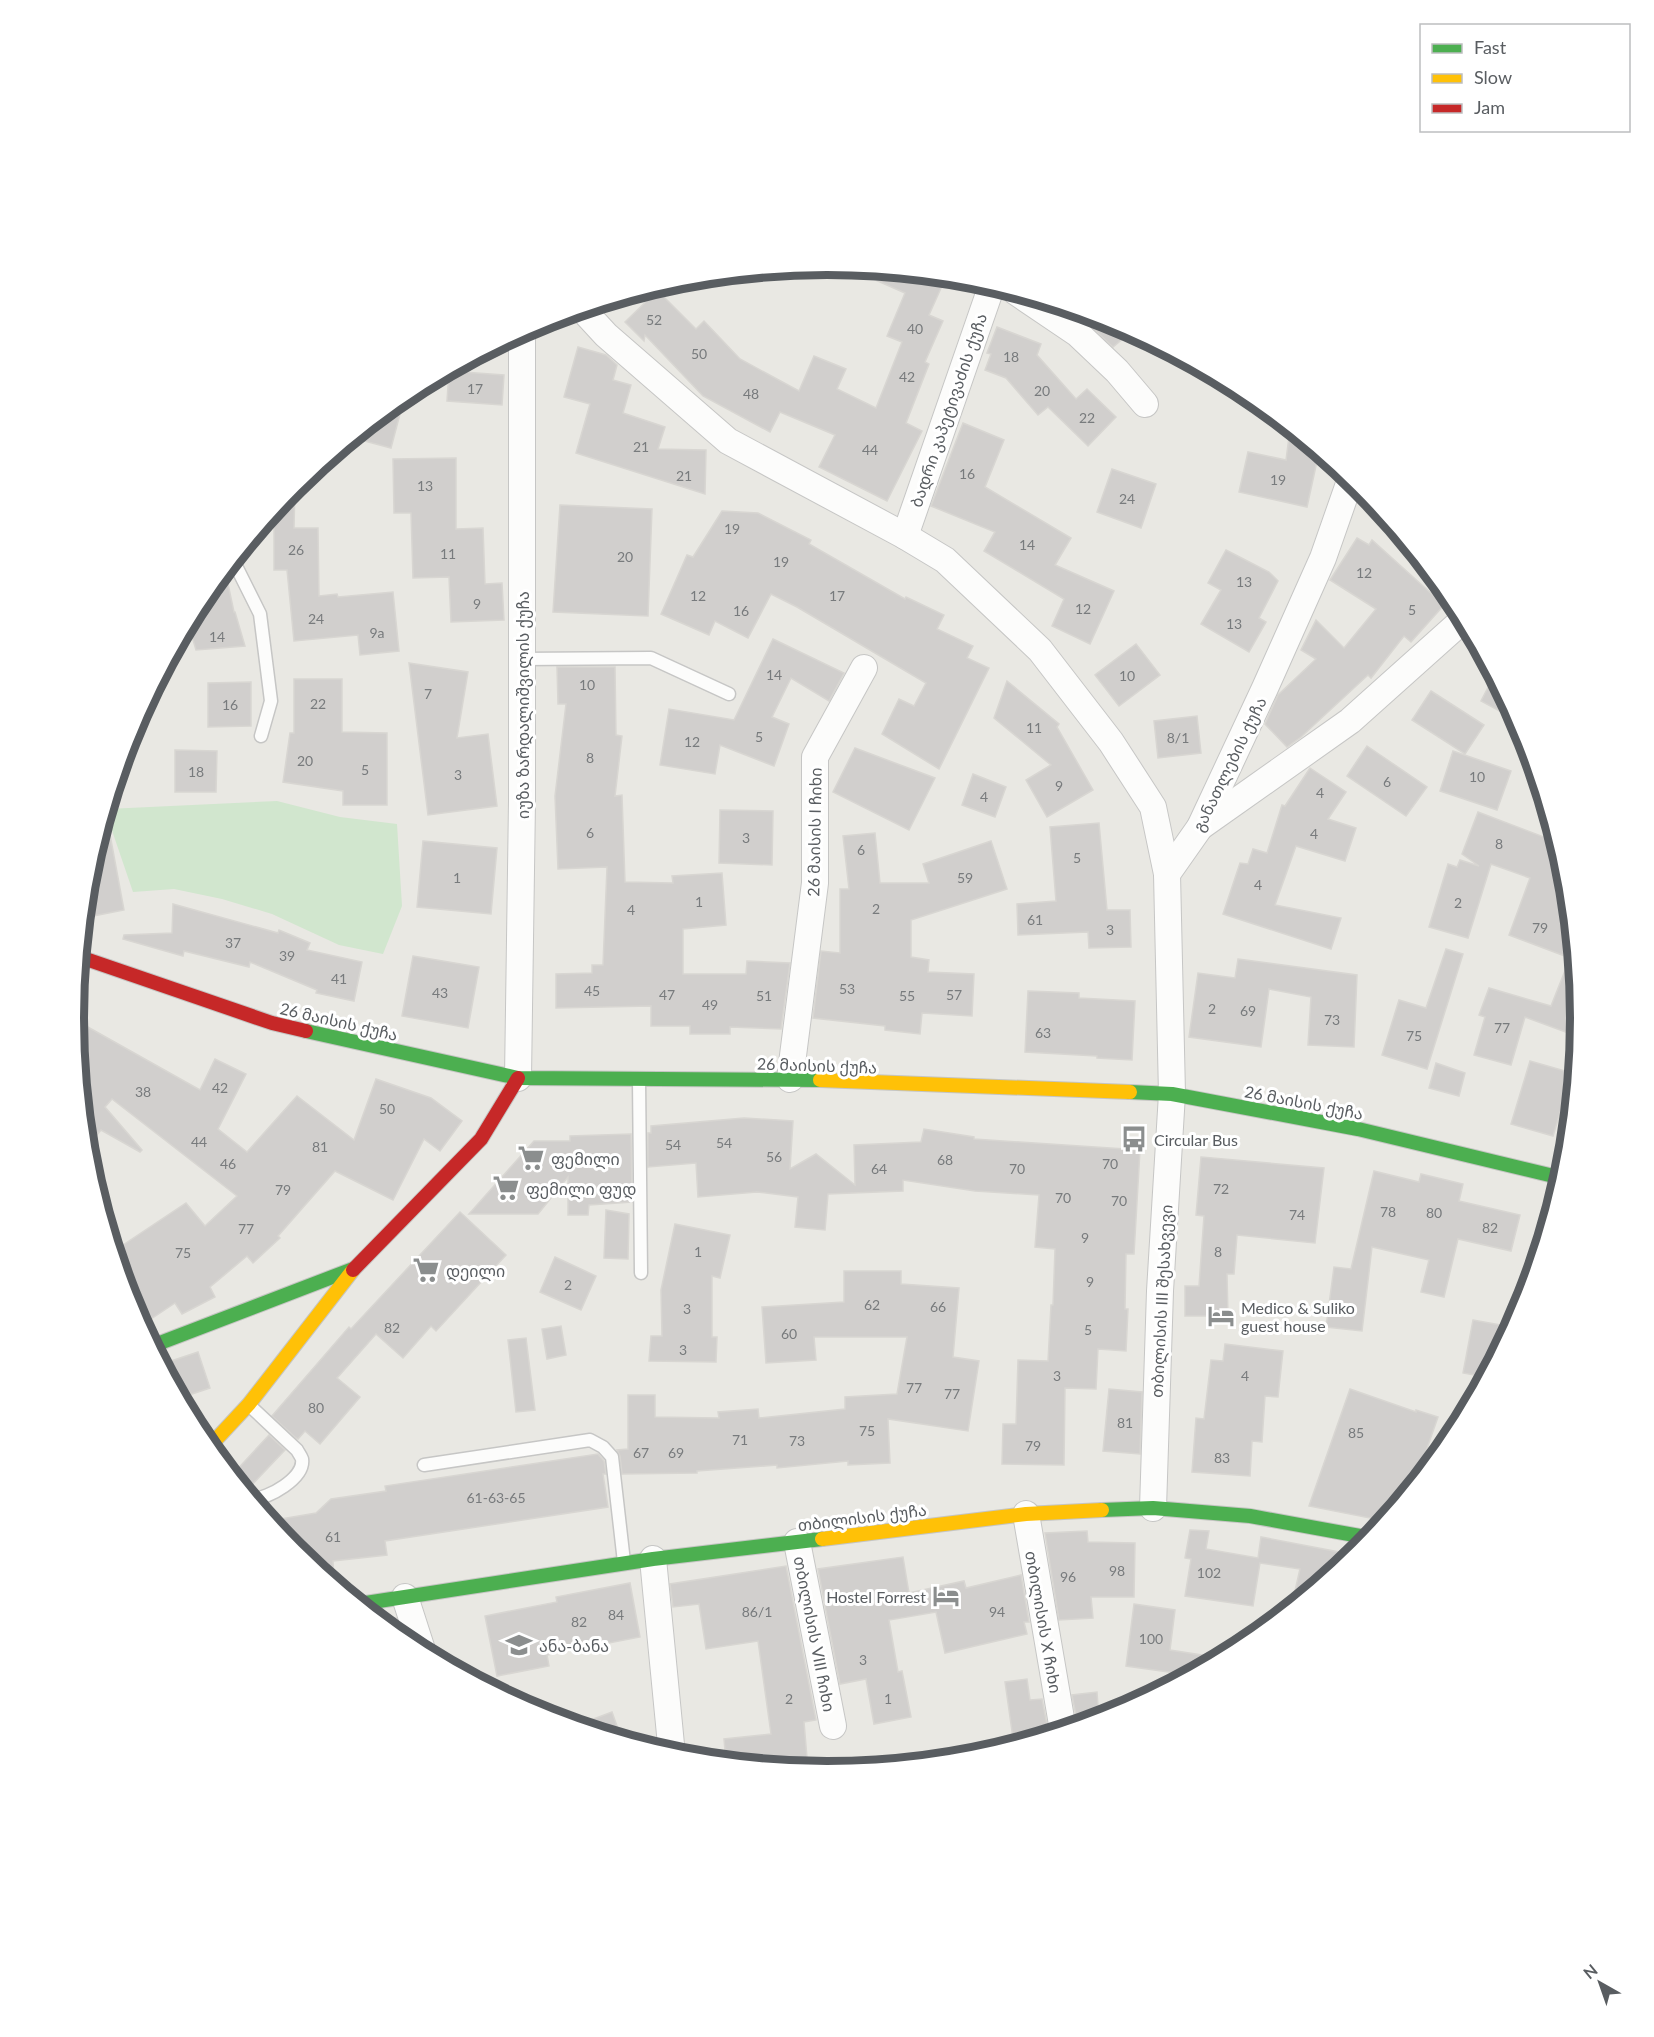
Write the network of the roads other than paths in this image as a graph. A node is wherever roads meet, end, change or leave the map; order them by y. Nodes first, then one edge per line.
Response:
1 (989, 294) edge
2 (1037, 306) edge
3 (588, 315) edge
4 (522, 341) edge
5 (1145, 404) dead end
6 (1347, 489) edge
7 (905, 536) junction
8 (237, 568) edge
9 (1457, 625) edge
10 (522, 659) junction
11 (864, 668) dead end
12 (729, 694) dead end
13 (261, 736) dead end
14 (1200, 827) junction
15 (1167, 874) junction
16 (87, 959) edge
17 (518, 1078) junction
18 (639, 1079) junction
19 (790, 1079) junction
20 (1172, 1094) junction
21 (1553, 1176) edge
22 (355, 1268) junction
23 (641, 1273) dead end
24 (159, 1343) edge
25 (249, 1404) junction
26 (216, 1440) edge
27 (424, 1465) dead end
28 (261, 1499) edge
29 (1154, 1508) junction
30 (1026, 1514) junction
31 (1360, 1536) edge
32 (798, 1542) junction
33 (653, 1559) junction
34 (624, 1564) junction
35 (405, 1597) junction
36 (368, 1603) edge
37 (418, 1639) edge
38 (1062, 1723) edge
39 (833, 1726) dead end
40 (671, 1744) edge

1 - 7 street, ბადრი კაპეტივაძის ქუჩა
2 - 5 street
3 - 7 street
4 - 10 street, იუზა ზარდალიშვილის ქუჩა
6 - 14 street, განათლების ქუჩა
7 - 15 street
8 - 13 lane
9 - 14 street
10 - 12 lane
10 - 17 street, იუზა ზარდალიშვილის ქუჩა
11 - 19 street, 26 მაისის I ჩიხი
14 - 15 street, განათლების ქუჩა
15 - 20 street
16 - 17 street, 26 მაისის ქუჩა
17 - 18 street, 26 მაისის ქუჩა
17 - 22 street
18 - 19 street, 26 მაისის ქუჩა
18 - 23 lane
19 - 20 street, 26 მაისის ქუჩა
20 - 21 street, 26 მაისის ქუჩა
20 - 29 street, თბილისის III შესახვევი
22 - 24 street
22 - 25 street
25 - 26 street
25 - 28 lane
27 - 34 lane
29 - 30 street, თბილისის ქუჩა
29 - 31 street, თბილისის ქუჩა
30 - 32 street, თბილისის ქუჩა
30 - 38 street, თბილისის X ჩიხი
32 - 33 street, თბილისის ქუჩა
32 - 39 street, თბილისის VIII ჩიხი
33 - 34 street, თბილისის ქუჩა
33 - 40 street
34 - 35 street, თბილისის ქუჩა
35 - 36 street, თბილისის ქუჩა
35 - 37 street

